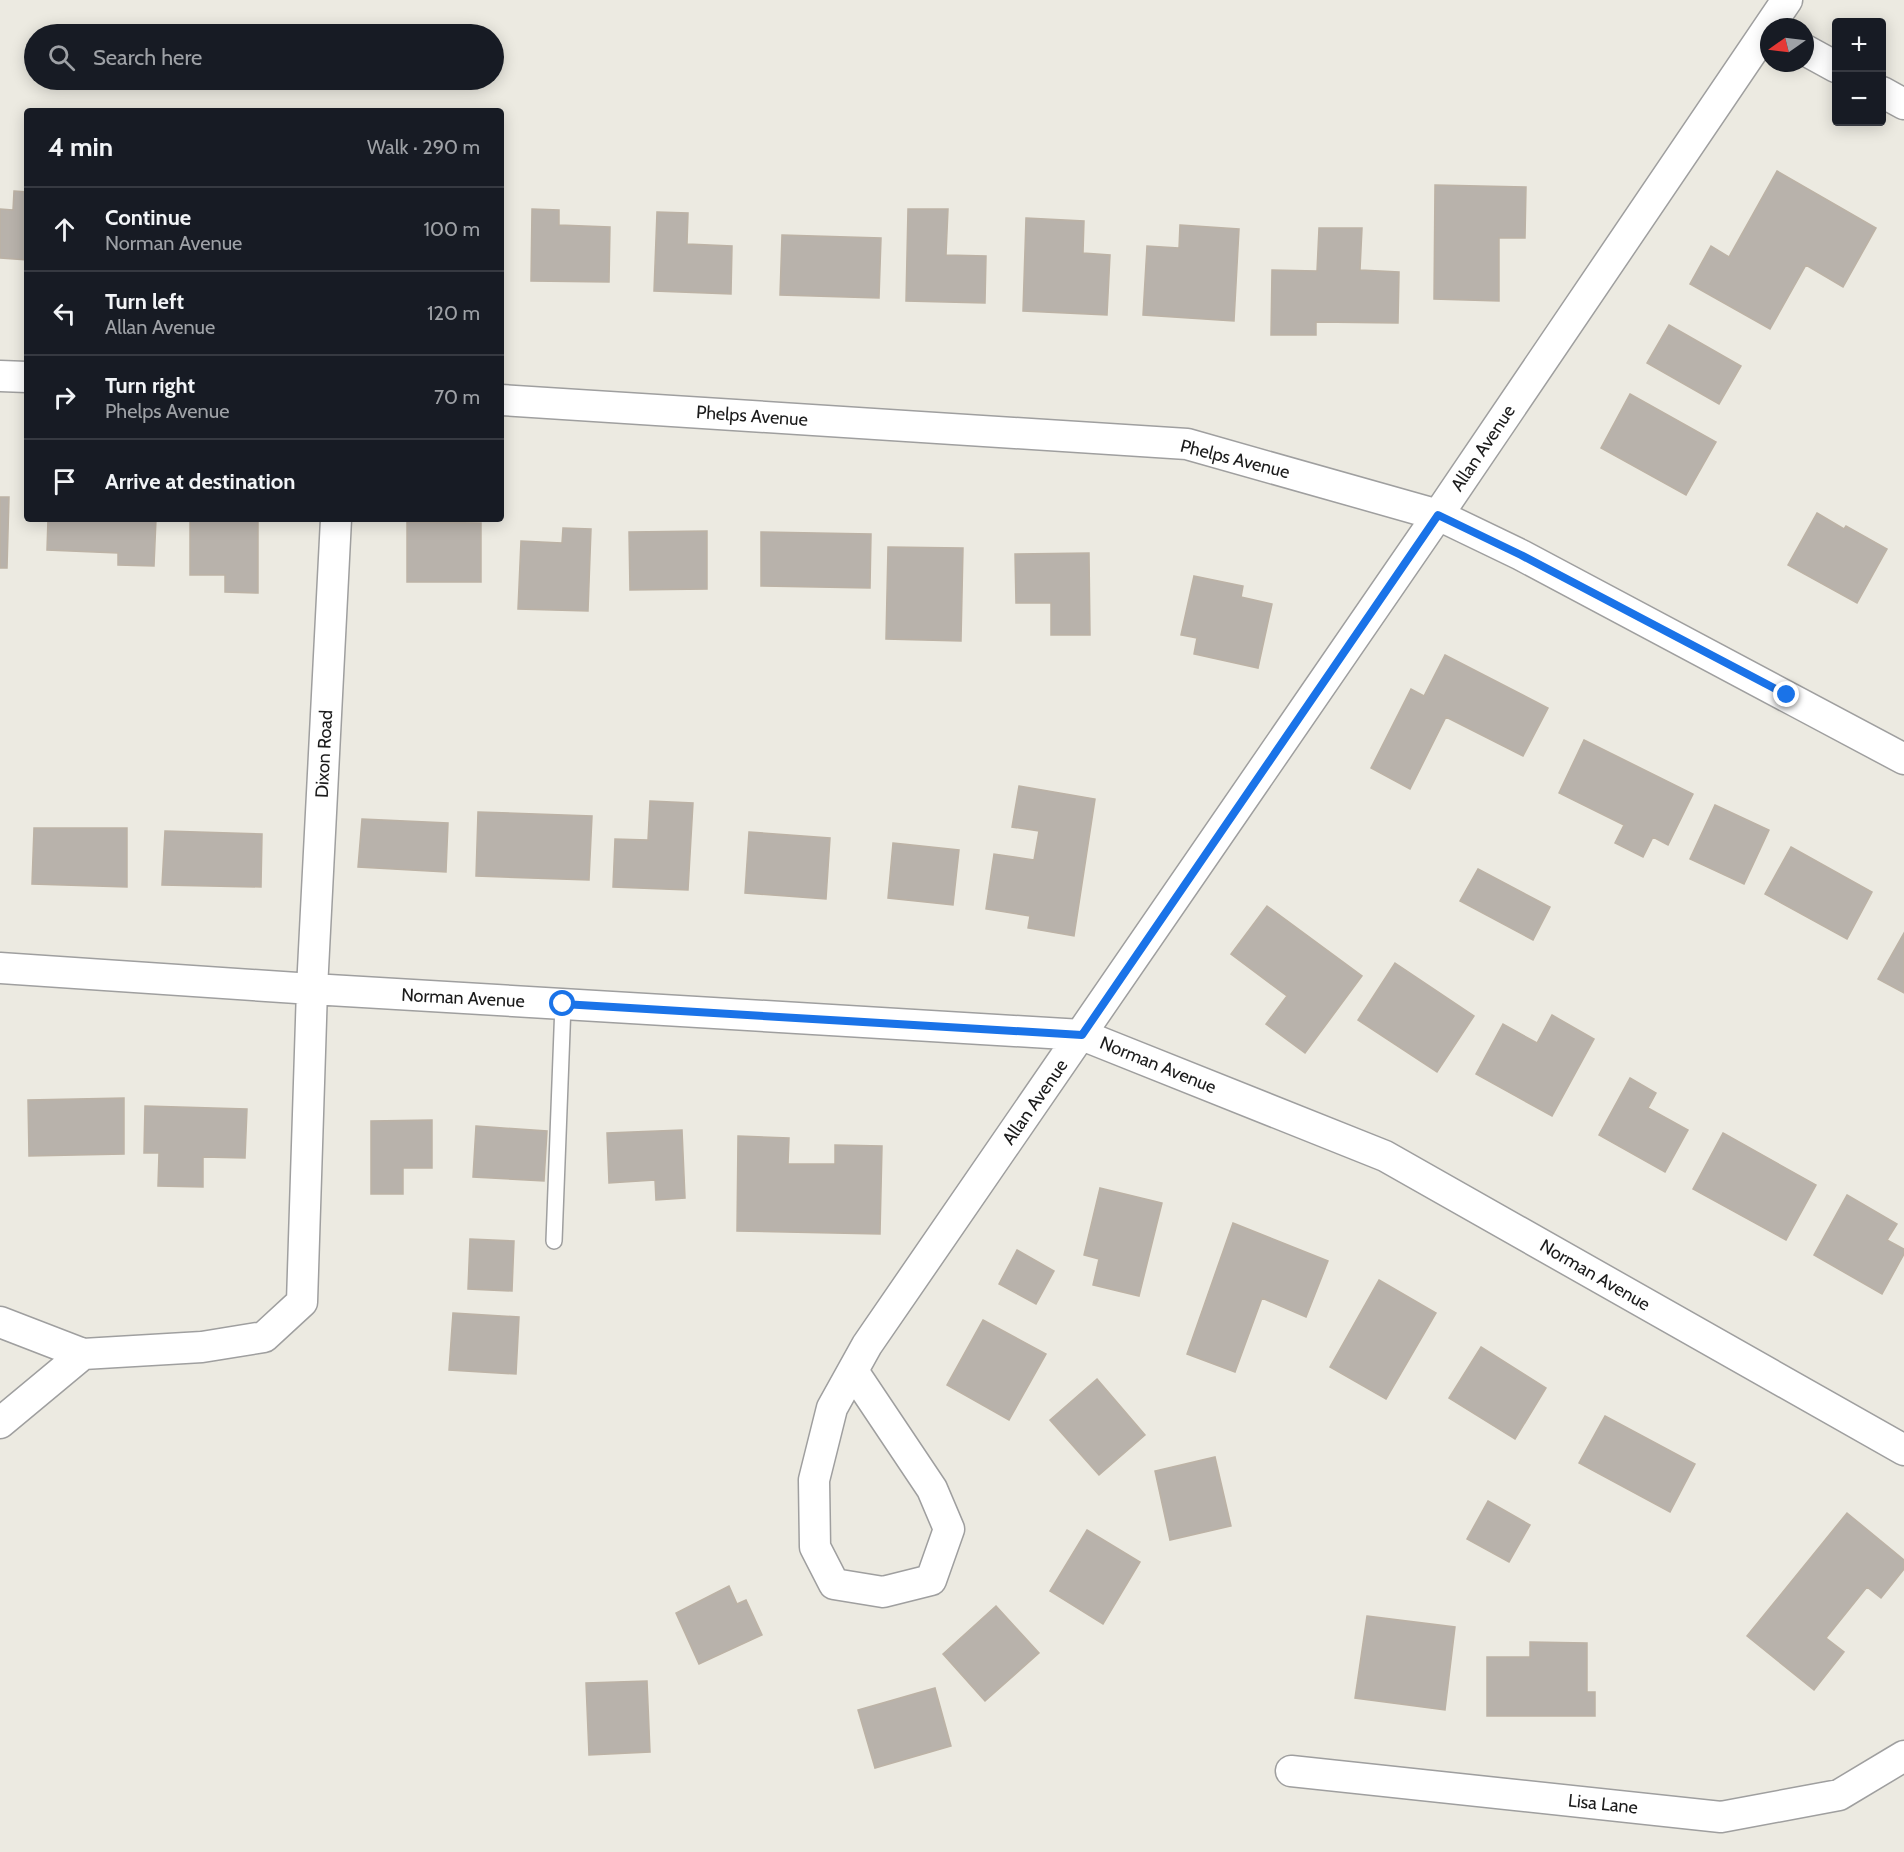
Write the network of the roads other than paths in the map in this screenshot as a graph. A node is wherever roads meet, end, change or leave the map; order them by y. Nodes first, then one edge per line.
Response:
1 (1787, 0) edge
2 (1775, 18) edge
3 (1760, 41) edge
4 (1814, 55) edge
5 (1832, 65) edge
6 (1886, 95) edge
7 (1904, 104) edge
8 (0, 376) edge
9 (24, 377) edge
10 (504, 400) edge
11 (1438, 515) junction
12 (336, 522) edge
13 (1904, 759) edge
14 (0, 968) edge
15 (312, 989) junction
16 (563, 1004) junction
17 (1082, 1035) junction
18 (554, 1241) dead end
19 (0, 1322) edge
20 (83, 1354) junction
21 (853, 1371) junction
22 (0, 1423) edge
23 (1904, 1450) edge
24 (1904, 1756) edge
25 (1291, 1771) dead end

1 - 2 street, Allan Avenue
3 - 11 street, Allan Avenue
4 - 5 street
6 - 7 street
8 - 9 street
10 - 11 street, Phelps Avenue
11 - 13 street, Phelps Avenue
11 - 17 street, Allan Avenue
12 - 15 street, Dixon Road
14 - 15 street, Norman Avenue
15 - 16 street, Norman Avenue
15 - 20 street, Dixon Road
16 - 17 street, Norman Avenue
16 - 18 lane
17 - 21 street, Allan Avenue
17 - 23 street, Norman Avenue
19 - 20 street
20 - 22 street
21 - 21 street, Allan Avenue
24 - 25 street, Lisa Lane

